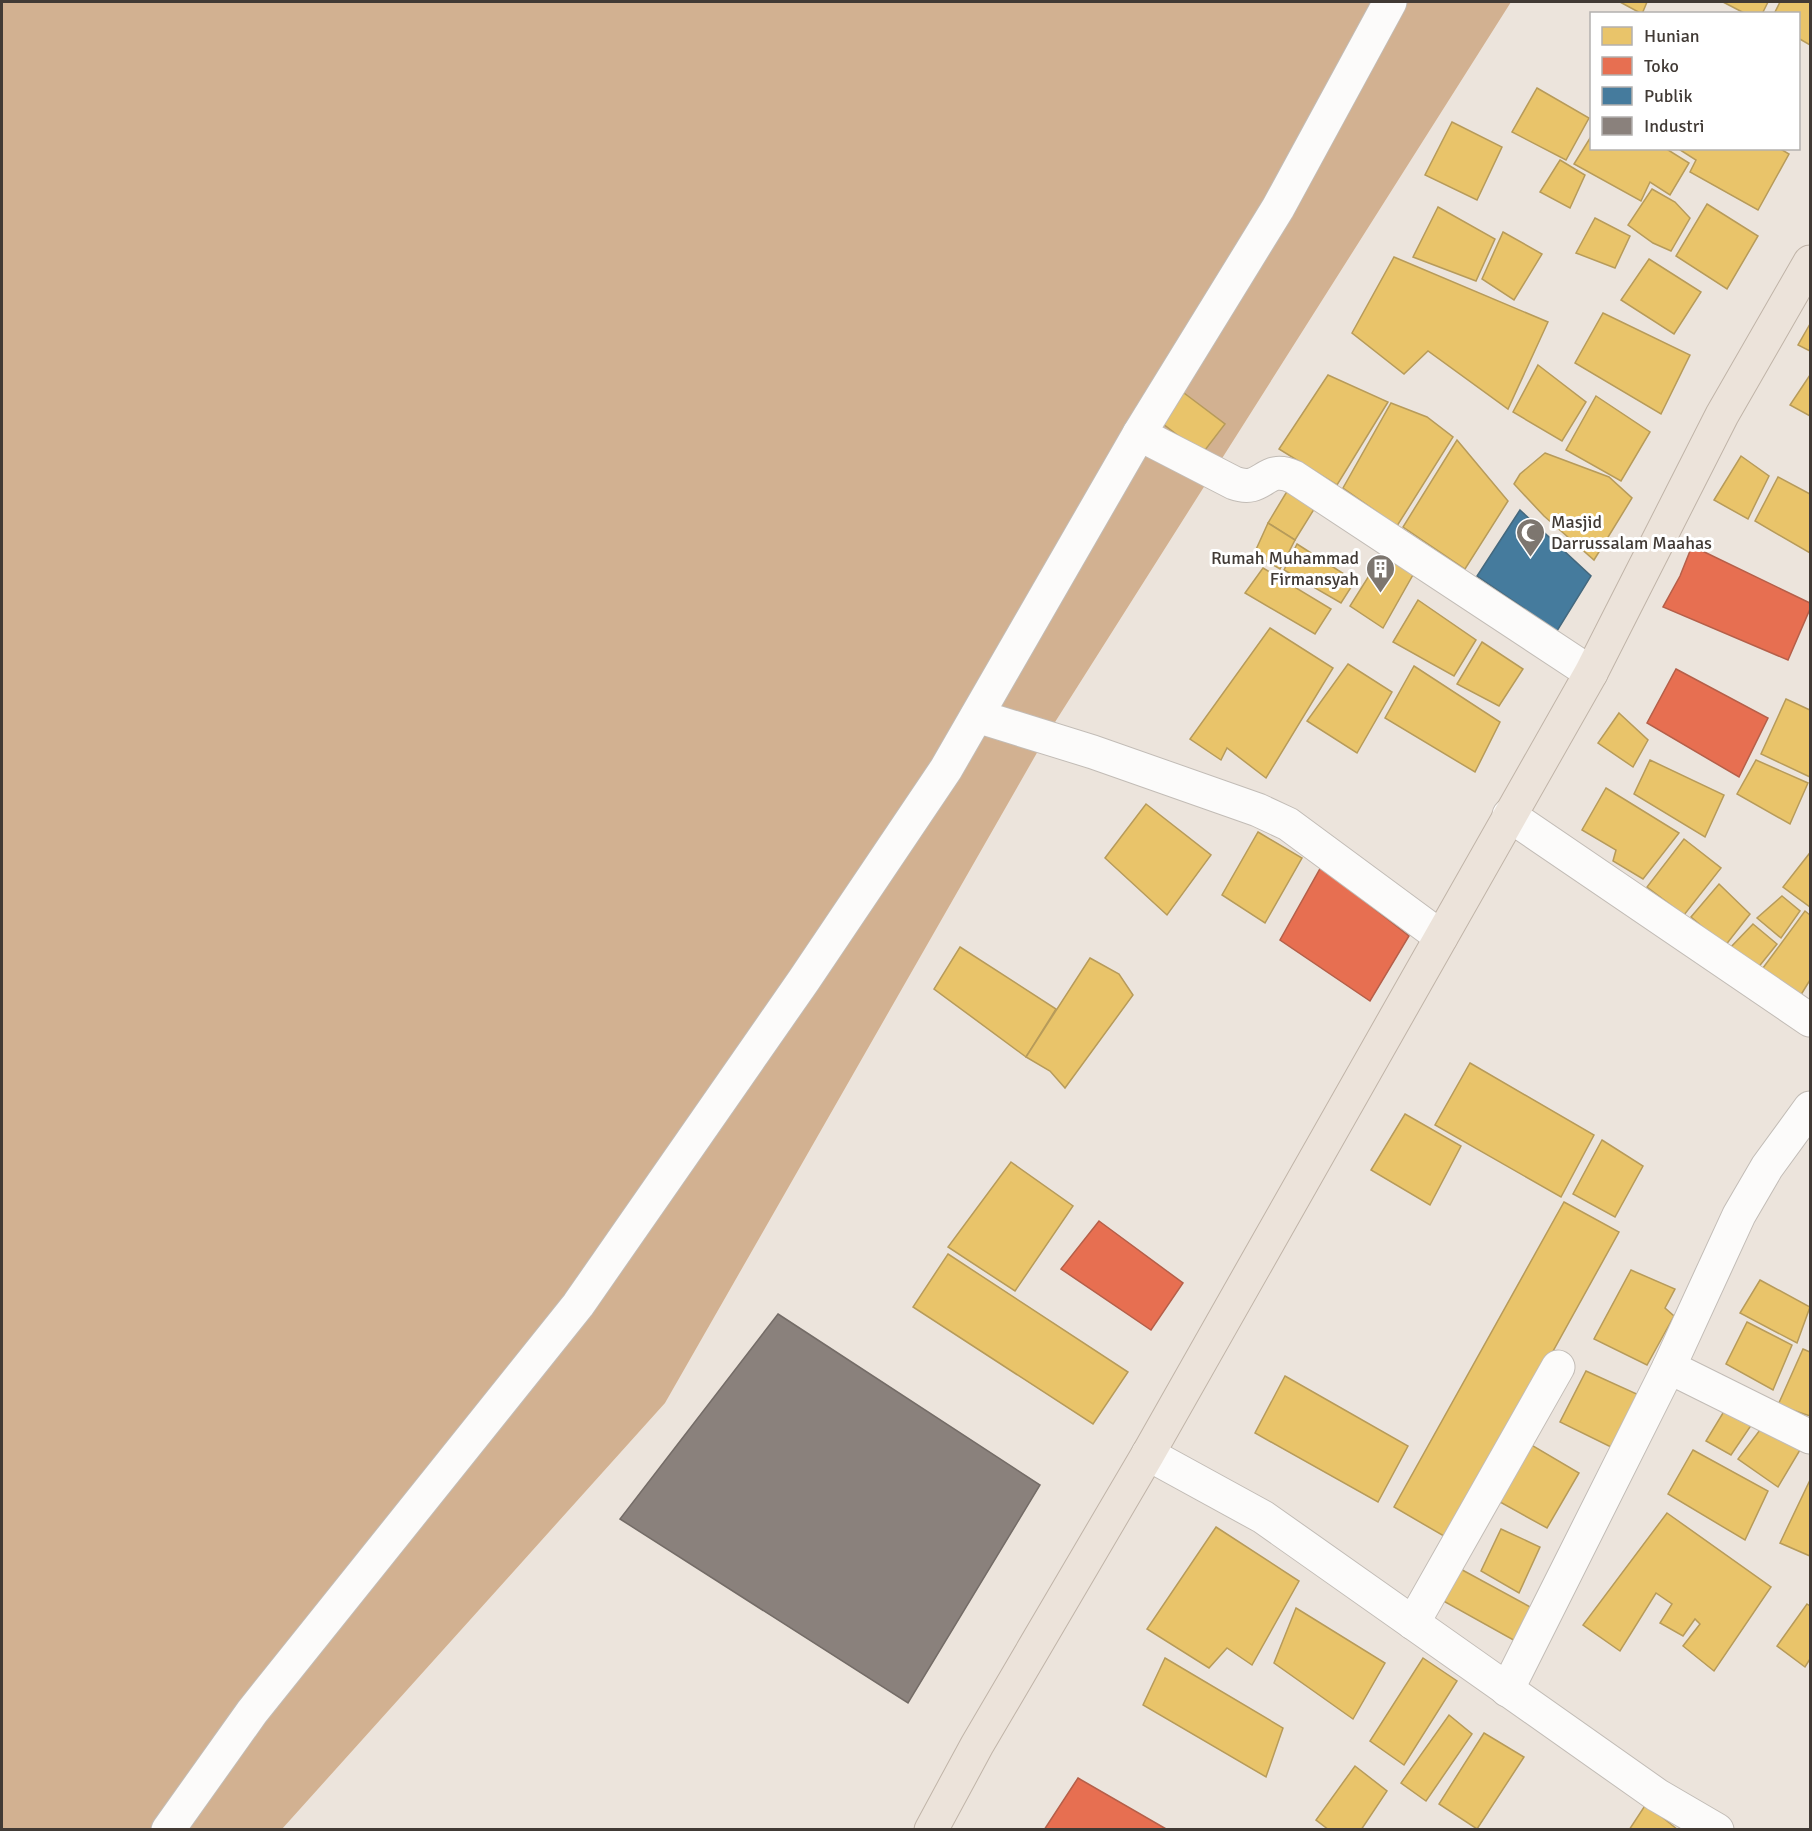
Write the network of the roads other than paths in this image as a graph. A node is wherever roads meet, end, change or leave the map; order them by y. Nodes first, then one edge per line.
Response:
1 (1390, 2) edge
2 (1810, 262) edge
3 (1139, 434) junction
4 (1591, 673) junction
5 (977, 716) junction
6 (1509, 815) junction
7 (1441, 937) junction
8 (1810, 1020) edge
9 (1810, 1108) edge
10 (1558, 1367) dead end
11 (1670, 1367) junction
12 (1810, 1437) edge
13 (1148, 1454) junction
14 (1413, 1623) junction
15 (1507, 1690) junction
16 (168, 1830) edge
17 (931, 1830) edge
18 (1717, 1830) edge

1 - 3 street
2 - 4 highway
3 - 4 street
3 - 5 street
4 - 6 highway
5 - 7 street
5 - 16 street
6 - 7 highway
6 - 8 street
7 - 13 highway
9 - 11 street
10 - 14 street
11 - 12 street
11 - 15 street
13 - 14 street
13 - 17 highway
14 - 15 street
15 - 18 street

